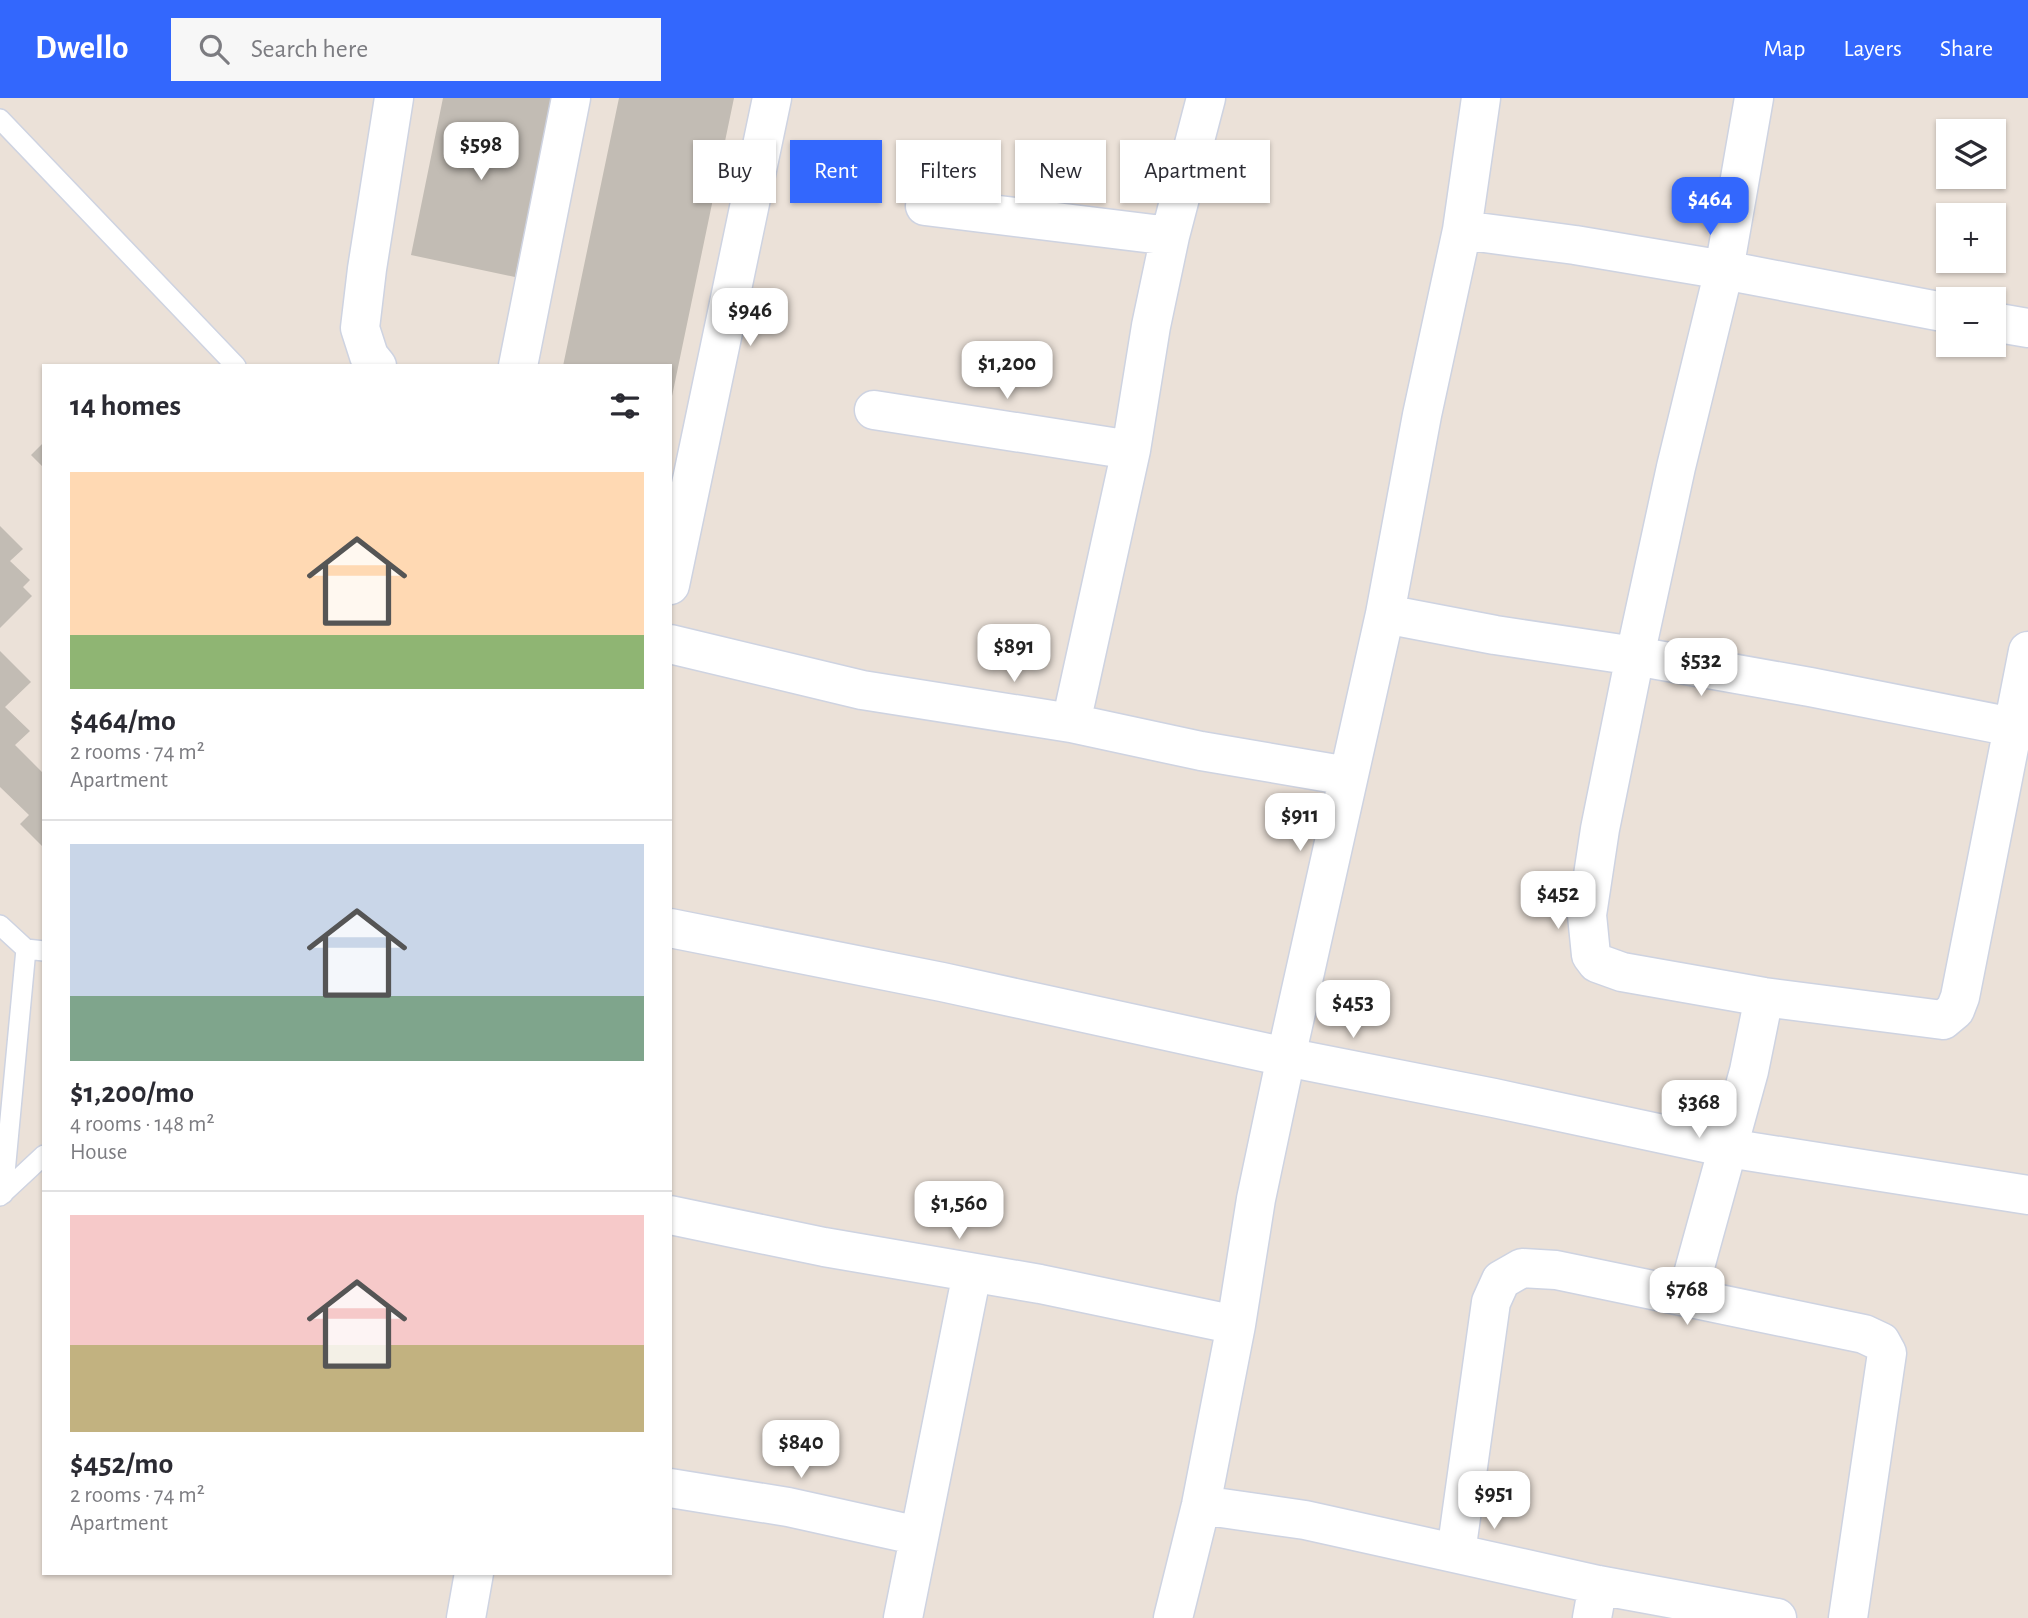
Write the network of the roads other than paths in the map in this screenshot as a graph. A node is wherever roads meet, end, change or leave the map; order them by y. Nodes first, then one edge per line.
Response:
1 (394, 98) edge
2 (571, 98) edge
3 (772, 98) edge
4 (1206, 98) edge
5 (1480, 98) edge
6 (1754, 98) edge
7 (0, 119) edge
8 (925, 206) dead end
9 (1462, 230) junction
10 (1170, 236) junction
11 (1724, 270) junction
12 (1936, 311) edge
13 (2006, 324) edge
14 (2028, 328) edge
15 (234, 364) edge
16 (375, 364) edge
17 (518, 364) edge
18 (874, 410) dead end
19 (1131, 450) junction
20 (672, 575) edge
21 (1385, 614) junction
22 (672, 644) edge
23 (2028, 651) edge
24 (1635, 656) junction
25 (1071, 723) junction
26 (2021, 728) edge
27 (1348, 776) junction
28 (0, 925) edge
29 (672, 928) edge
30 (35, 950) edge
31 (1765, 997) junction
32 (1286, 1057) junction
33 (1728, 1148) junction
34 (42, 1157) edge
35 (1, 1195) edge
36 (2028, 1195) edge
37 (672, 1215) edge
38 (972, 1273) junction
39 (1687, 1296) junction
40 (1236, 1325) junction
41 (672, 1488) edge
42 (1201, 1505) junction
43 (919, 1536) junction
44 (1456, 1553) junction
45 (474, 1575) edge
46 (1595, 1601) edge
47 (466, 1618) edge
48 (903, 1618) edge
49 (1173, 1618) edge
50 (1777, 1618) edge
51 (1847, 1618) edge

1 - 16 street
2 - 17 street
3 - 20 street
4 - 10 street
5 - 9 street
6 - 11 street
7 - 15 lane
8 - 10 street
9 - 11 street
9 - 21 street
10 - 19 street
11 - 12 street
11 - 24 street
13 - 14 street
18 - 19 street
19 - 25 street
21 - 24 street
21 - 27 street
22 - 25 street
23 - 26 street
24 - 26 street
24 - 31 street
25 - 27 street
26 - 31 street
27 - 32 street
28 - 30 lane
29 - 32 street
30 - 35 lane
31 - 33 street
32 - 33 street
32 - 40 street
33 - 36 street
33 - 39 street
34 - 35 lane
37 - 38 street
38 - 40 street
38 - 43 street
39 - 44 street
39 - 51 street
40 - 42 street
41 - 43 street
42 - 44 street
42 - 49 street
43 - 48 street
44 - 46 street
45 - 47 street
46 - 50 street

